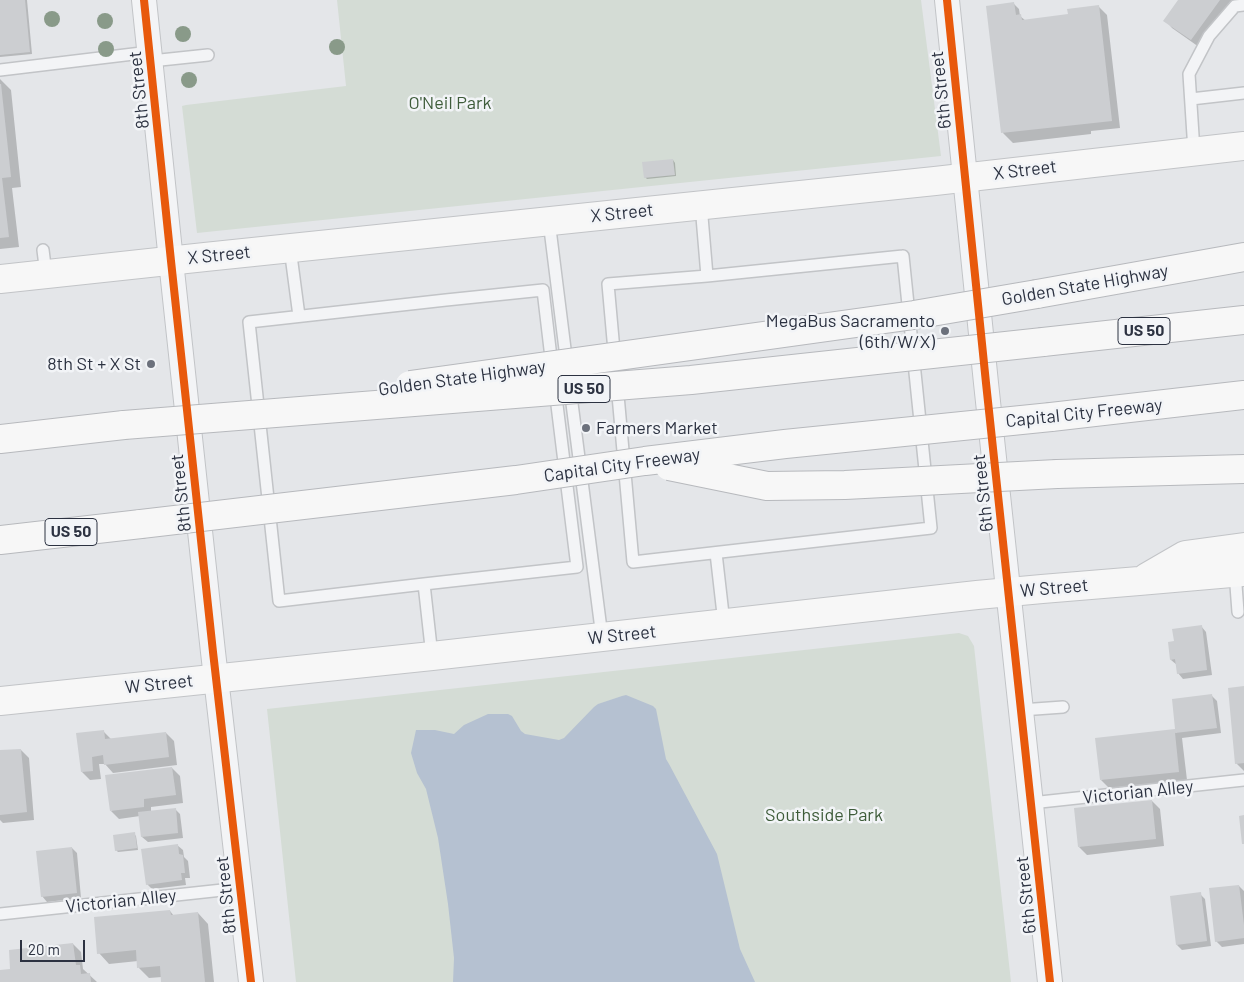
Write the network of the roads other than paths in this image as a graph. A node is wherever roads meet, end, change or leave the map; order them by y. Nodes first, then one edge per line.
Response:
1 (144, 0) edge
2 (947, 0) edge
3 (1244, 5) edge
4 (208, 54) dead end
5 (151, 57) junction
6 (0, 70) edge
7 (1244, 93) edge
8 (1191, 99) junction
9 (1244, 146) edge
10 (1194, 151) junction
11 (966, 177) junction
12 (701, 205) junction
13 (549, 221) junction
14 (290, 248) junction
15 (1244, 257) edge
16 (171, 260) junction
17 (707, 276) junction
18 (0, 280) edge
19 (299, 316) junction
20 (1244, 320) edge
21 (1244, 395) edge
22 (124, 426) junction
23 (0, 439) edge
24 (646, 461) junction
25 (1244, 469) edge
26 (0, 540) edge
27 (1244, 547) edge
28 (716, 553) junction
29 (1239, 572) edge
30 (1139, 582) junction
31 (424, 584) junction
32 (1009, 592) junction
33 (1238, 612) dead end
34 (724, 623) junction
35 (602, 637) junction
36 (432, 656) junction
37 (216, 678) junction
38 (0, 701) edge
39 (1063, 706) dead end
40 (1021, 710) junction
41 (1244, 780) edge
42 (1031, 803) junction
43 (241, 888) junction
44 (0, 914) edge
45 (251, 982) edge
46 (1050, 982) edge

1 - 5 street, 8th Street
2 - 11 street, 6th Street
3 - 8 lane
4 - 5 lane
5 - 6 lane
5 - 16 street, 8th Street
7 - 8 lane
8 - 10 lane
9 - 10 main road, X Street
10 - 11 main road, X Street
11 - 12 main road, X Street
11 - 32 street, 6th Street
12 - 13 main road, X Street
12 - 17 lane
13 - 14 main road, X Street
13 - 35 lane
14 - 16 main road, X Street
14 - 19 lane
15 - 22 main road, Golden State Highway, bridge
16 - 18 main road, X Street
16 - 37 street, 8th Street
17 - 28 lane
17 - 28 lane
19 - 31 lane
19 - 31 lane
20 - 22 main road, US 50, bridge
21 - 24 main road, Capital City Freeway / US 50, bridge
22 - 23 main road, US 50
24 - 25 main road, bridge
24 - 26 main road, Capital City Freeway / US 50, bridge
27 - 30 main road
28 - 34 lane
29 - 30 main road, W Street
29 - 33 lane
30 - 32 main road, W Street
31 - 36 lane
32 - 34 main road, W Street
32 - 40 street, 6th Street
34 - 35 main road, W Street
35 - 36 main road, W Street
36 - 37 main road, W Street
37 - 38 main road, W Street
37 - 43 street, 8th Street
39 - 40 lane
40 - 42 street, 6th Street
41 - 42 lane, Victorian Alley
42 - 46 street, 6th Street
43 - 44 lane, Victorian Alley
43 - 45 street, 8th Street

